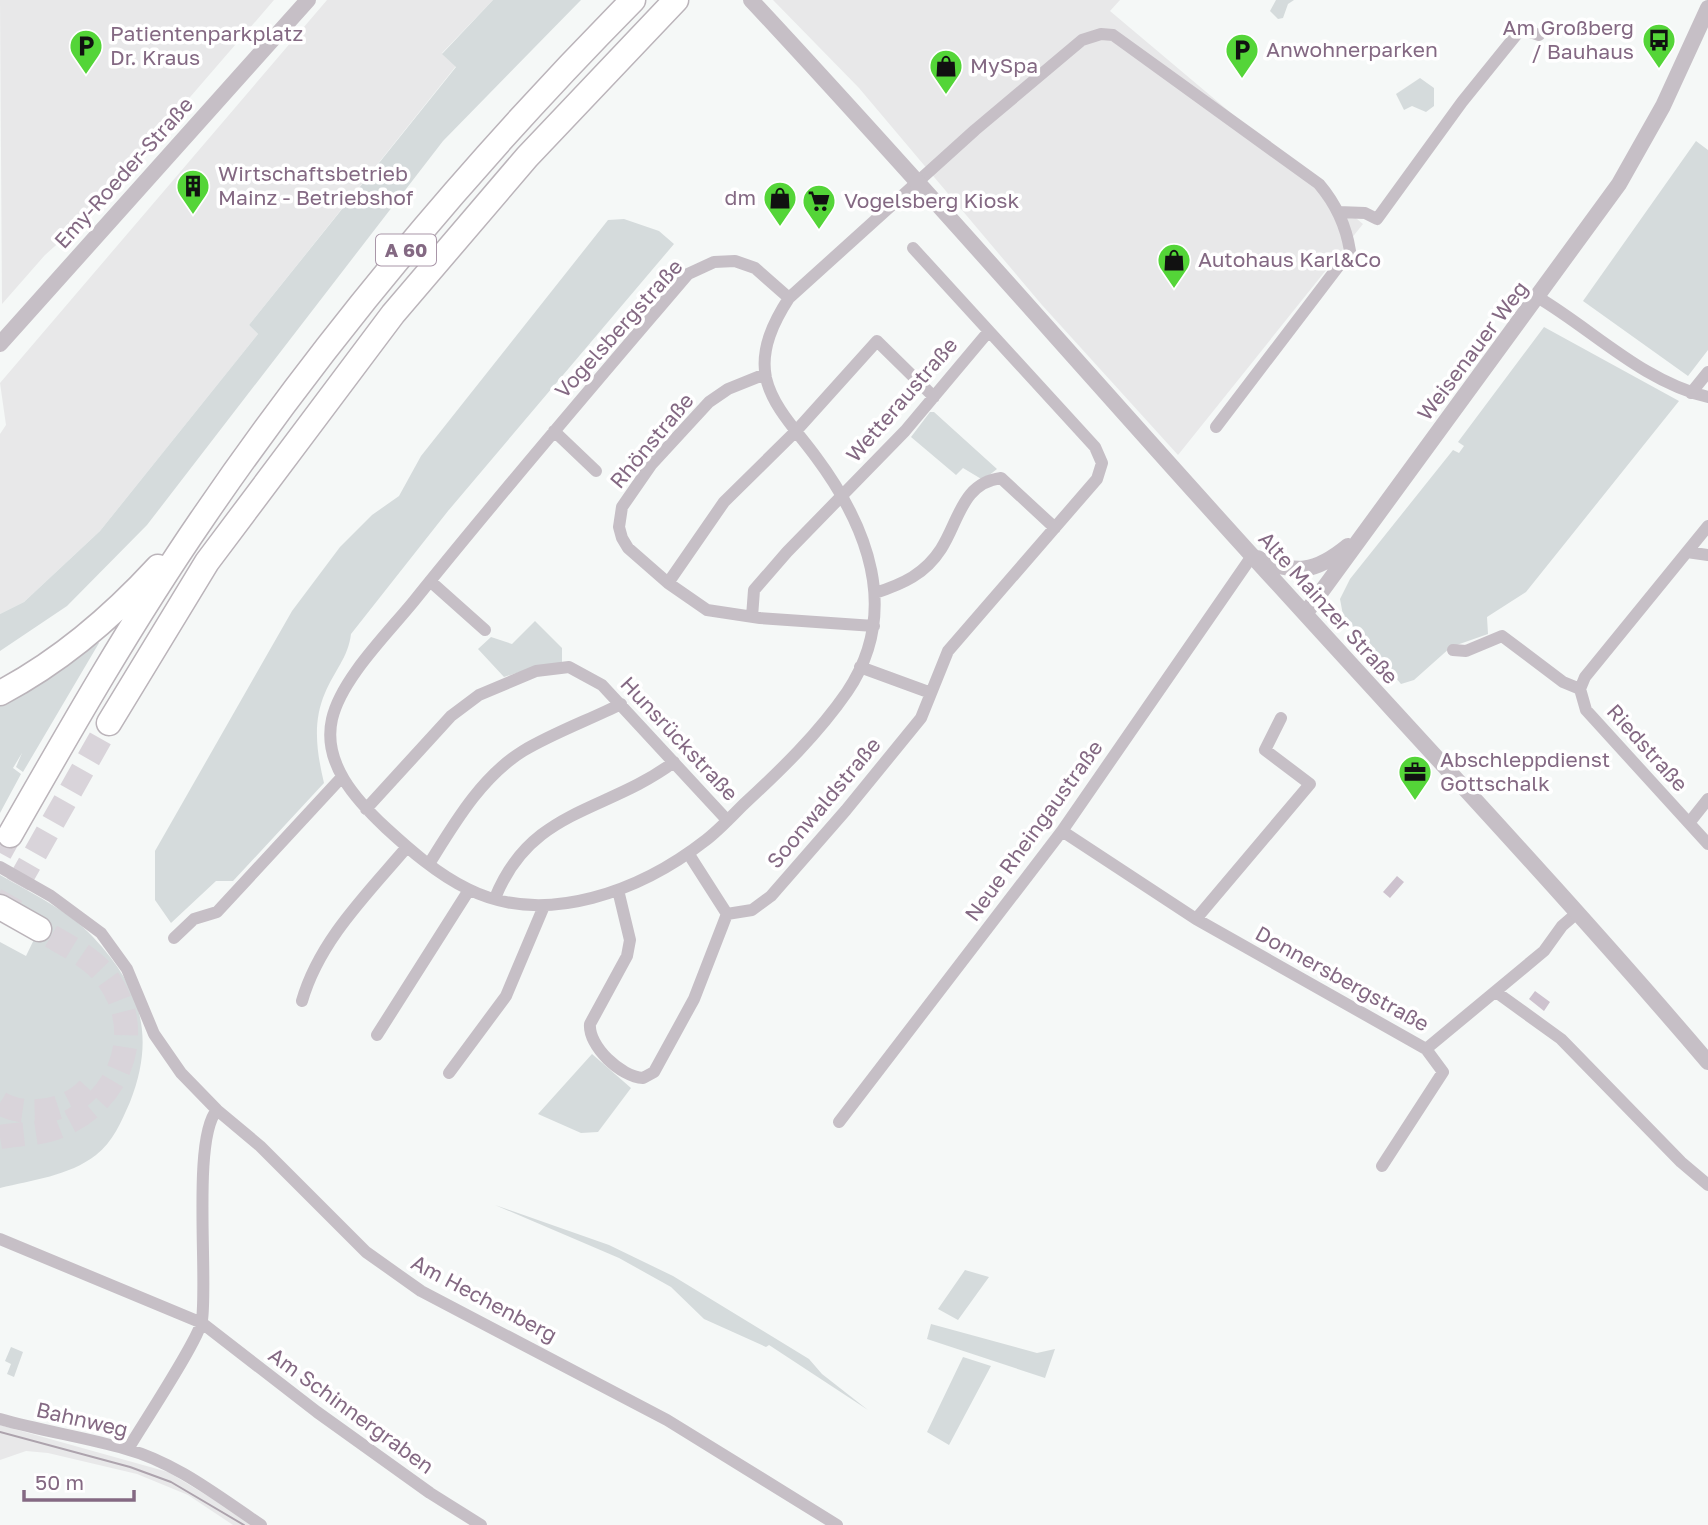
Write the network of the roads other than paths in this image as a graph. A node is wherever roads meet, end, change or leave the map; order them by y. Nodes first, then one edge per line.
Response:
1 (308, 0) edge
2 (633, 0) edge
3 (676, 0) edge
4 (751, 0) edge
5 (1708, 8) edge
6 (1539, 35) dead end
7 (919, 180) junction
8 (1338, 212) junction
9 (913, 248) dead end
10 (789, 298) junction
11 (1539, 298) junction
12 (989, 331) junction
13 (0, 344) edge
14 (1708, 372) edge
15 (765, 374) junction
16 (1691, 393) junction
17 (934, 397) junction
18 (1708, 397) edge
19 (1216, 427) dead end
20 (554, 431) junction
21 (796, 431) junction
22 (596, 471) dead end
23 (844, 494) junction
24 (201, 520) junction
25 (1708, 526) edge
26 (1055, 528) junction
27 (1363, 534) junction
28 (1687, 552) junction
29 (1708, 555) edge
30 (1252, 556) junction
31 (430, 581) junction
32 (668, 583) junction
33 (875, 593) junction
34 (1305, 614) junction
35 (752, 617) junction
36 (874, 626) junction
37 (485, 631) dead end
38 (1453, 650) dead end
39 (860, 667) junction
40 (1580, 689) junction
41 (0, 693) edge
42 (931, 693) junction
43 (621, 704) junction
44 (1280, 718) dead end
45 (109, 723) tunnel mouth
46 (674, 762) junction
47 (341, 778) junction
48 (1708, 799) edge
49 (366, 809) junction
50 (727, 820) junction
51 (1689, 823) junction
52 (1062, 831) junction
53 (10, 835) tunnel mouth
54 (1708, 844) edge
55 (407, 847) junction
56 (688, 853) junction
57 (429, 864) junction
58 (0, 867) edge
59 (469, 890) junction
60 (618, 890) junction
61 (495, 898) junction
62 (544, 906) junction
63 (0, 907) edge
64 (1577, 913) junction
65 (726, 914) junction
66 (1196, 919) junction
67 (0, 926) edge
68 (174, 938) dead end
69 (1496, 992) junction
70 (302, 1001) dead end
71 (377, 1035) dead end
72 (1426, 1049) junction
73 (1708, 1060) edge
74 (449, 1073) dead end
75 (217, 1110) junction
76 (839, 1122) dead end
77 (1382, 1167) dead end
78 (1708, 1185) edge
79 (0, 1239) edge
80 (202, 1323) junction
81 (0, 1419) edge
82 (128, 1449) junction
83 (261, 1525) edge
84 (481, 1525) edge
85 (837, 1525) edge

1 - 13 street, Emy-Roeder-Straße
2 - 24 highway, A 60
3 - 45 highway, A 60
4 - 7 street, Alte Mainzer Straße
5 - 11 street, Weisenauer Weg
6 - 8 street
7 - 8 street
7 - 10 street, Vogelsbergstraße
7 - 30 street, Alte Mainzer Straße
8 - 19 street
9 - 12 street
10 - 15 street, Vogelsbergstraße
10 - 20 street, Vogelsbergstraße
11 - 16 street
11 - 27 street, Weisenauer Weg
12 - 17 street, Wetteraustraße
12 - 26 street, Soonwaldstraße
14 - 16 street
15 - 21 street, Vogelsbergstraße
15 - 32 street, Rhönstraße
16 - 18 street
17 - 21 street
17 - 23 street, Wetteraustraße
20 - 22 street, Vogelsbergstraße
20 - 31 street, Vogelsbergstraße
21 - 23 street, Vogelsbergstraße
21 - 32 street
23 - 33 street, Vogelsbergstraße
23 - 35 street
24 - 41 highway
24 - 53 highway, A 60
25 - 28 street
26 - 33 street
26 - 42 street, Soonwaldstraße
27 - 30 street
27 - 34 street, Weisenauer Weg
28 - 29 street
28 - 40 street
30 - 34 street, Alte Mainzer Straße
30 - 52 street, Neue Rheingaustraße
31 - 37 street
31 - 47 street, Vogelsbergstraße
32 - 35 street, Rhönstraße
33 - 36 street, Vogelsbergstraße
34 - 64 street, Alte Mainzer Straße
35 - 36 street, Rhönstraße
36 - 39 street, Vogelsbergstraße
38 - 40 street
39 - 42 street
39 - 50 street, Vogelsbergstraße
40 - 51 street, Riedstraße
42 - 65 street, Soonwaldstraße
43 - 46 street, Hunsrückstraße
43 - 49 street, Hunsrückstraße
43 - 57 street
44 - 66 street
46 - 50 street, Hunsrückstraße
46 - 61 street
47 - 49 street, Vogelsbergstraße
47 - 68 street
48 - 51 street
49 - 55 street, Vogelsbergstraße
50 - 56 street, Vogelsbergstraße
51 - 54 street, Riedstraße
52 - 66 street, Donnersbergstraße
52 - 76 street, Neue Rheingaustraße
55 - 57 street, Vogelsbergstraße
55 - 70 street
56 - 60 street, Vogelsbergstraße
56 - 65 street
57 - 59 street, Vogelsbergstraße
58 - 75 street, Am Hechenberg
59 - 61 street, Vogelsbergstraße
59 - 71 street
60 - 62 street, Vogelsbergstraße
60 - 65 street
61 - 62 street, Vogelsbergstraße
62 - 74 street
63 - 67 highway
64 - 69 street, Donnersbergstraße
64 - 73 street, Alte Mainzer Straße
66 - 72 street, Donnersbergstraße
69 - 72 street, Donnersbergstraße
69 - 78 street
72 - 77 street
75 - 80 street
75 - 85 street, Am Hechenberg
79 - 80 street, Am Schinnergraben
80 - 82 street
80 - 84 street, Am Schinnergraben
81 - 82 street, Bahnweg
82 - 83 street, Bahnweg

